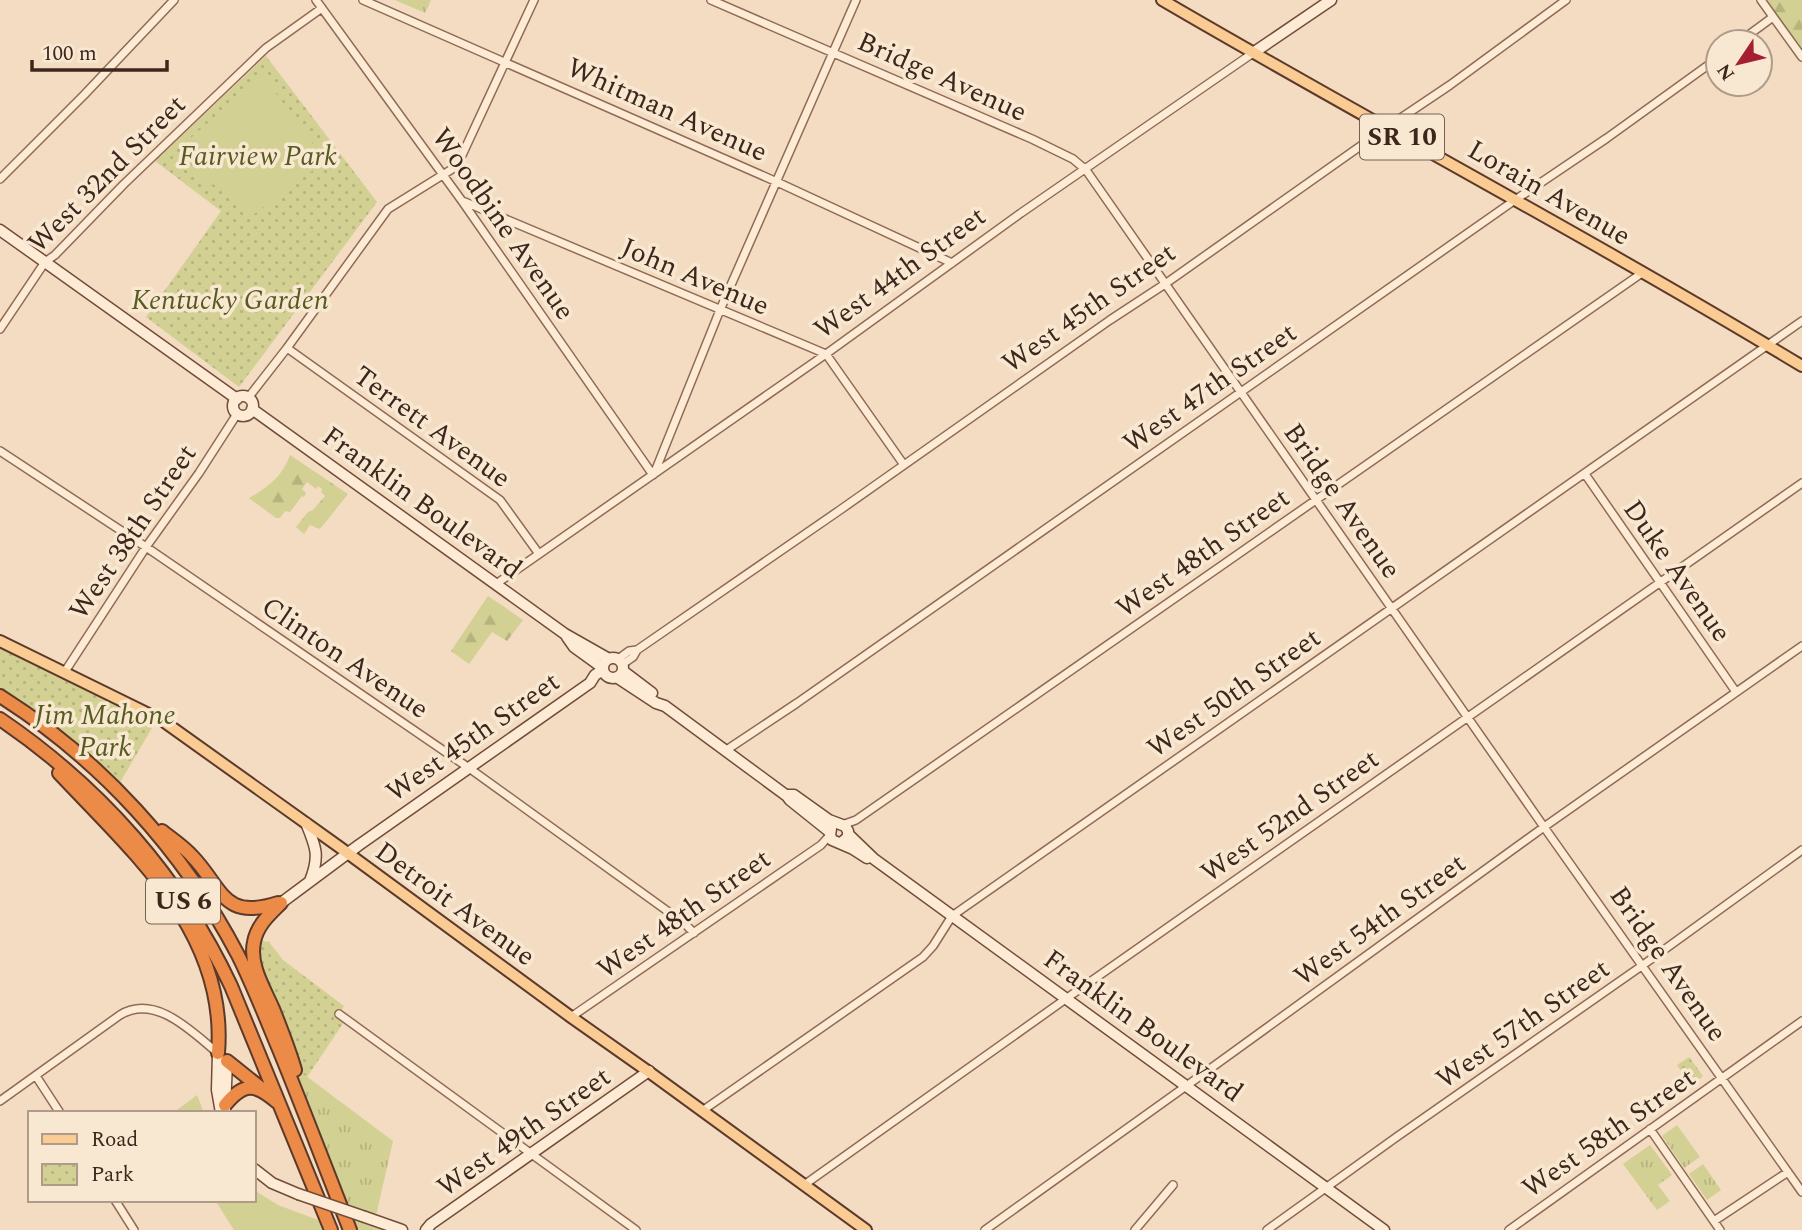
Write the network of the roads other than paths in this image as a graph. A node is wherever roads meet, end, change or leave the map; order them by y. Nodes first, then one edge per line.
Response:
1 (174, 0) edge
2 (316, 0) edge
3 (363, 0) edge
4 (534, 0) edge
5 (711, 0) edge
6 (856, 0) edge
7 (1163, 0) edge
8 (1331, 0) edge
9 (1566, 0) edge
10 (1761, 0) edge
11 (322, 8) junction
12 (1773, 17) junction
13 (1758, 28) edge
14 (833, 52) junction
15 (1253, 53) junction
16 (1802, 57) edge
17 (505, 62) junction
18 (1704, 68) edge
19 (1386, 128) junction
20 (1086, 170) junction
21 (443, 174) junction
22 (0, 179) edge
23 (777, 182) junction
24 (1515, 200) junction
25 (462, 201) junction
26 (0, 230) edge
27 (45, 262) junction
28 (952, 263) junction
29 (1642, 273) junction
30 (1165, 284) junction
31 (720, 310) junction
32 (1802, 321) edge
33 (0, 329) edge
34 (1769, 345) junction
35 (287, 348) junction
36 (826, 354) junction
37 (1802, 366) edge
38 (1241, 391) junction
39 (248, 398) junction
40 (237, 399) junction
41 (252, 409) junction
42 (237, 414) junction
43 (0, 451) edge
44 (904, 465) junction
45 (1584, 474) junction
46 (653, 475) junction
47 (1802, 483) edge
48 (1315, 500) junction
49 (146, 547) junction
50 (539, 554) junction
51 (1660, 583) junction
52 (496, 584) junction
53 (1391, 609) junction
54 (0, 641) edge
55 (1802, 646) edge
56 (613, 668) junction
57 (64, 673) junction
58 (1736, 692) junction
59 (0, 696) edge
60 (1468, 718) junction
61 (0, 719) edge
62 (28, 739) junction
63 (725, 751) junction
64 (469, 768) junction
65 (788, 796) junction
66 (135, 808) junction
67 (306, 823) junction
68 (1544, 827) junction
69 (844, 829) junction
70 (834, 838) junction
71 (1802, 850) edge
72 (348, 853) junction
73 (874, 859) junction
74 (310, 881) junction
75 (281, 902) junction
76 (952, 916) junction
77 (694, 933) junction
78 (1643, 965) junction
79 (1067, 998) junction
80 (339, 1014) dead end
81 (571, 1017) junction
82 (1802, 1021) edge
83 (223, 1057) junction
84 (649, 1071) junction
85 (36, 1076) junction
86 (1722, 1078) junction
87 (1187, 1086) junction
88 (262, 1089) junction
89 (0, 1101) edge
90 (280, 1104) junction
91 (224, 1110) edge
92 (59, 1111) edge
93 (702, 1111) junction
94 (308, 1121) junction
95 (1650, 1129) junction
96 (533, 1154) junction
97 (256, 1170) edge
98 (1788, 1172) junction
99 (804, 1185) junction
100 (1173, 1185) dead end
101 (1327, 1188) junction
102 (1802, 1192) edge
103 (117, 1202) edge
104 (1714, 1222) junction
105 (134, 1230) edge
106 (331, 1230) edge
107 (351, 1230) edge
108 (402, 1230) edge
109 (426, 1230) edge
110 (636, 1230) edge
111 (866, 1230) edge
112 (985, 1230) edge
113 (1135, 1230) edge
114 (1267, 1230) edge
115 (1384, 1230) edge
116 (1509, 1230) edge
117 (1720, 1230) edge

1 - 22 street
2 - 11 street, Woodbine Avenue
3 - 17 street, Whitman Avenue
4 - 17 street
5 - 14 street, Bridge Avenue
6 - 14 street
7 - 15 main road, Lorain Avenue / SR 10
8 - 15 street, West 44th Street
9 - 19 street, West 45th Street
10 - 12 street
11 - 21 street, Woodbine Avenue
11 - 27 street, West 32nd Street
12 - 13 street
12 - 16 street
14 - 20 street, Bridge Avenue
14 - 23 street
15 - 19 main road, Lorain Avenue / SR 10
15 - 20 street, West 44th Street
17 - 21 street
17 - 23 street, Whitman Avenue
18 - 24 street, West 47th Street
19 - 24 main road, Lorain Avenue / SR 10
19 - 30 street, West 45th Street
20 - 28 street, West 44th Street
20 - 30 street, Bridge Avenue
21 - 25 street, Woodbine Avenue
21 - 35 street
23 - 28 street, Whitman Avenue
23 - 31 street
24 - 29 main road, Lorain Avenue / SR 10
24 - 38 street, West 47th Street
25 - 31 street, John Avenue
25 - 46 street, Woodbine Avenue
26 - 27 street
27 - 33 street, West 32nd Street
27 - 40 street
28 - 36 street, West 44th Street
29 - 34 main road, Lorain Avenue / SR 10
29 - 48 street, West 48th Street
30 - 38 street, Bridge Avenue
30 - 44 street, West 45th Street
31 - 36 street, John Avenue
31 - 46 street
32 - 34 street, West 50th Street
34 - 37 main road, Lorain Avenue / SR 10
34 - 45 street, West 50th Street
35 - 39 street
35 - 50 street, Terrett Avenue
36 - 44 street
36 - 46 street, West 44th Street
38 - 48 street, Bridge Avenue
38 - 63 street, West 47th Street
39 - 40 street
39 - 41 street
40 - 42 street
41 - 42 street
41 - 52 street, Franklin Boulevard
42 - 49 street, West 38th Street
43 - 49 street, Clinton Avenue
44 - 56 street, West 45th Street
45 - 51 street, Duke Avenue
45 - 53 street, West 50th Street
46 - 50 street, West 44th Street
47 - 51 street, West 52nd Street
48 - 53 street, Bridge Avenue
48 - 69 street, West 48th Street
49 - 57 street, West 38th Street
49 - 64 street, Clinton Avenue
50 - 52 street, West 44th Street
51 - 58 street, Duke Avenue
51 - 60 street, West 52nd Street
52 - 56 street, Franklin Boulevard
53 - 60 street, Bridge Avenue
53 - 76 street, West 50th Street
54 - 57 main road, Detroit Avenue
55 - 58 street, West 54th Street
56 - 63 street, Franklin Boulevard
56 - 64 street, West 45th Street
57 - 67 main road, Detroit Avenue
58 - 68 street, West 54th Street
59 - 66 highway, US 6
60 - 68 street, Bridge Avenue
60 - 79 street, West 52nd Street
61 - 62 highway, US 6
62 - 83 highway
62 - 90 highway, US 6
63 - 65 street, Franklin Boulevard
64 - 72 street, West 45th Street
64 - 77 street, Clinton Avenue
65 - 69 street, Franklin Boulevard
65 - 70 street, Franklin Boulevard
66 - 75 highway
66 - 94 highway, US 6
67 - 72 main road, Detroit Avenue
67 - 74 street
68 - 78 street, Bridge Avenue
68 - 87 street, West 54th Street
69 - 70 street
69 - 70 street
69 - 73 street, Franklin Boulevard
70 - 73 street, Franklin Boulevard
70 - 77 street, West 48th Street
71 - 78 street, West 57th Street
72 - 74 street, West 45th Street
72 - 81 main road, Detroit Avenue
73 - 76 street, Franklin Boulevard
74 - 75 street, West 45th Street
75 - 94 highway
76 - 79 street, Franklin Boulevard
76 - 93 street, West 50th Street
77 - 81 street, West 48th Street
78 - 86 street, Bridge Avenue
78 - 101 street, West 57th Street
79 - 87 street, Franklin Boulevard
79 - 99 street, West 52nd Street
80 - 96 street
81 - 84 main road, Detroit Avenue
82 - 86 street, West 58th Street
83 - 85 street
83 - 88 highway
83 - 91 street
84 - 93 main road, Detroit Avenue
84 - 96 street, West 49th Street
85 - 89 street
85 - 92 street
86 - 95 street, West 58th Street
86 - 98 street, Bridge Avenue
87 - 101 street, Franklin Boulevard
87 - 112 street, West 54th Street
88 - 90 highway
88 - 91 highway
90 - 106 highway, US 6
93 - 99 main road, Detroit Avenue
94 - 107 highway, US 6
95 - 104 street
95 - 116 street, West 58th Street
96 - 109 street, West 49th Street
96 - 110 street
97 - 108 street, bridge
98 - 102 street, Bridge Avenue
98 - 104 street
99 - 111 main road, Detroit Avenue
100 - 113 street
101 - 114 street, West 57th Street
101 - 115 street, Franklin Boulevard
103 - 105 street
104 - 117 street

